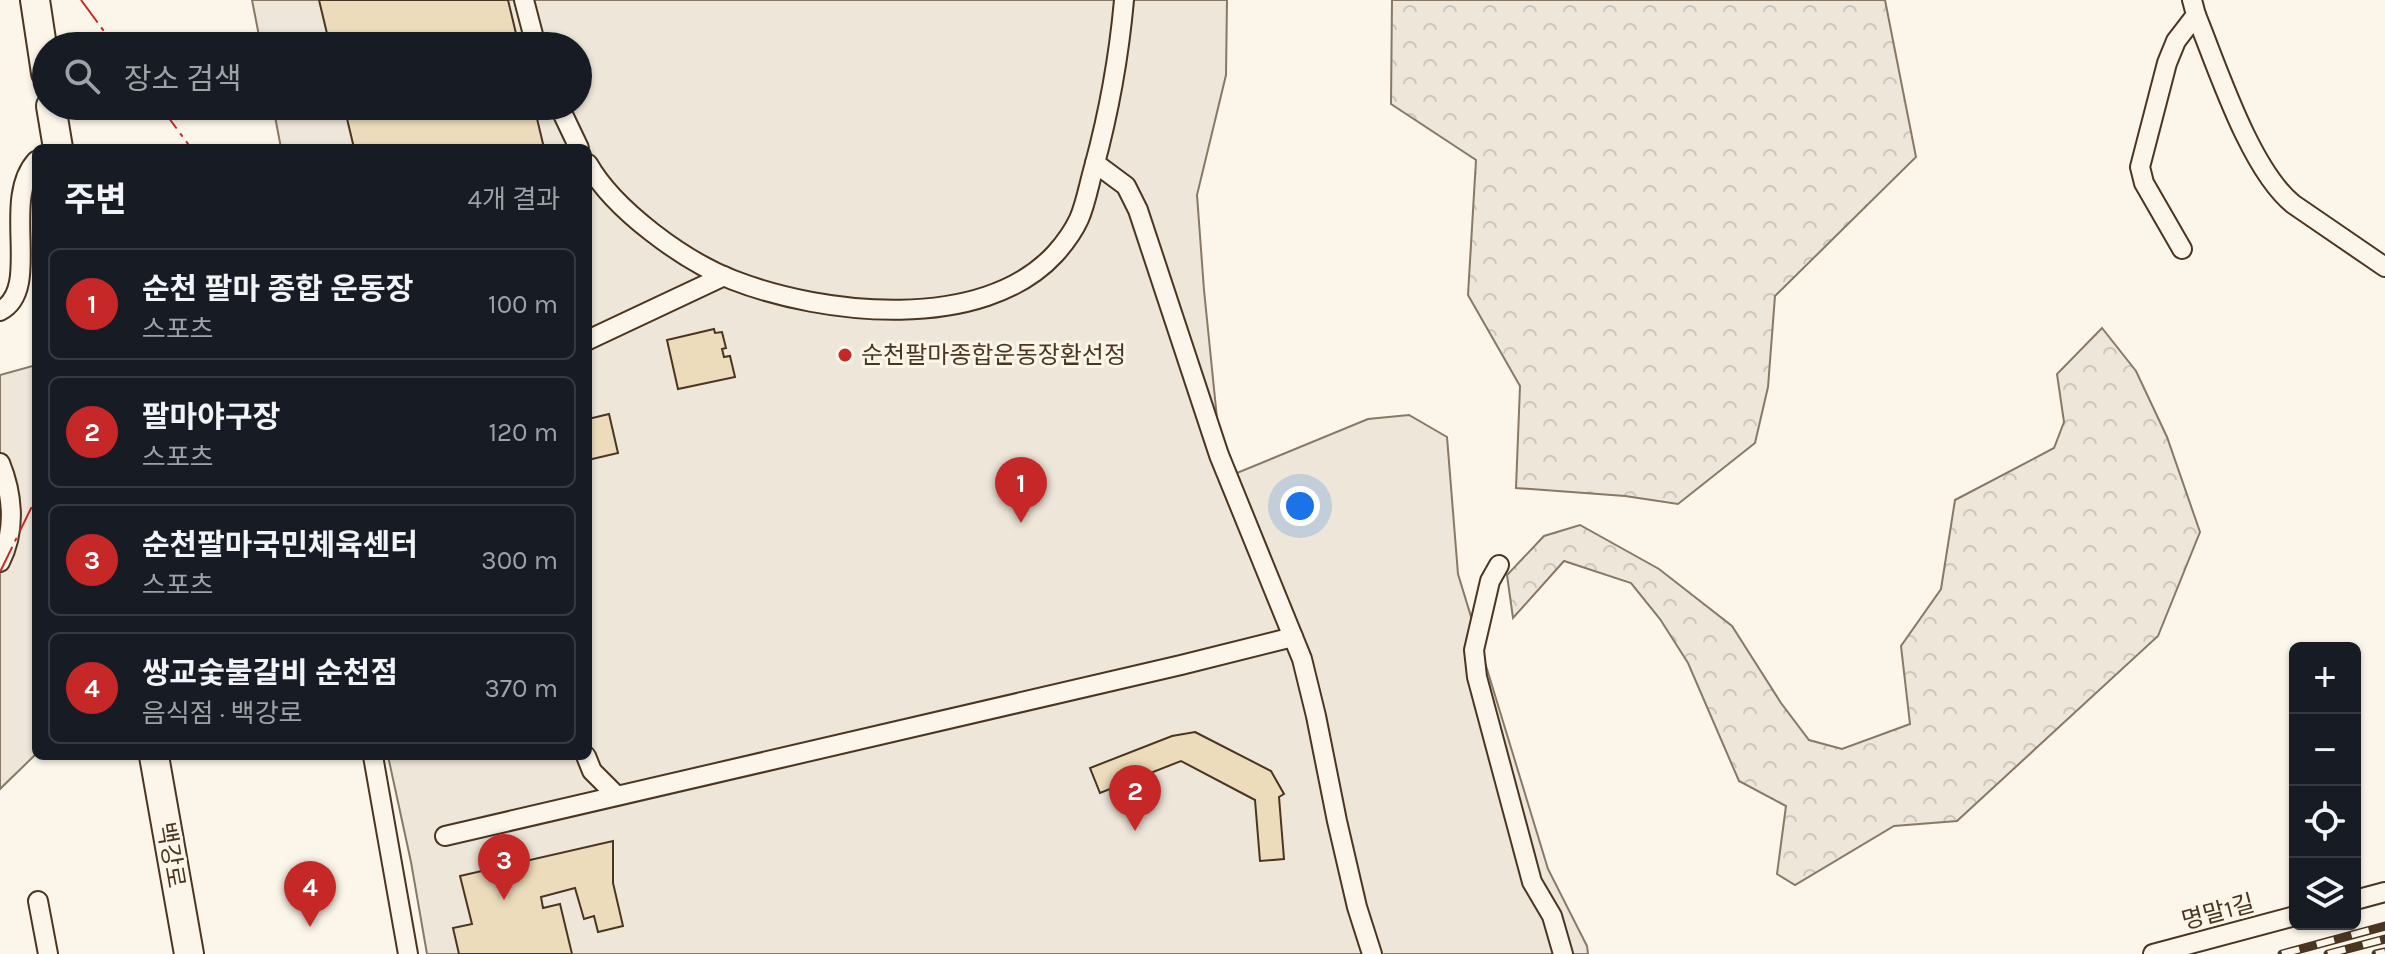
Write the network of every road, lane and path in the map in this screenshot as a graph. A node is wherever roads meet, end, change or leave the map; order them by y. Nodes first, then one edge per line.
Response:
1 (35, 0) edge
2 (524, 0) edge
3 (1124, 0) edge
4 (2194, 8) edge
5 (40, 32) edge
6 (532, 32) edge
7 (53, 120) edge
8 (566, 120) edge
9 (56, 144) edge
10 (577, 144) edge
11 (1095, 163) junction
12 (32, 166) edge
13 (592, 169) edge
14 (2182, 249) dead end
15 (2385, 267) edge
16 (724, 276) junction
17 (0, 311) edge
18 (592, 338) edge
19 (0, 463) edge
20 (5, 507) edge
21 (0, 562) edge
22 (1499, 565) dead end
23 (1293, 637) junction
24 (155, 760) edge
25 (374, 760) edge
26 (588, 760) edge
27 (616, 795) junction
28 (445, 836) dead end
29 (2385, 892) edge
30 (2361, 898) edge
31 (38, 901) dead end
32 (2289, 918) edge
33 (48, 954) edge
34 (189, 954) edge
35 (408, 954) edge
36 (1372, 954) edge
37 (1563, 954) edge
38 (2153, 954) edge

1 - 5 main road
2 - 6 street
3 - 11 street
4 - 14 street
4 - 15 street
7 - 9 main road
8 - 10 street
11 - 16 street
11 - 23 street
12 - 17 street
13 - 16 street
16 - 18 street
19 - 20 street
20 - 21 street
22 - 37 street
23 - 27 street
23 - 36 street
24 - 34 main road, 백강로
25 - 35 street
26 - 27 street
27 - 28 street
29 - 30 street
31 - 33 street
32 - 38 street, 명말1길

